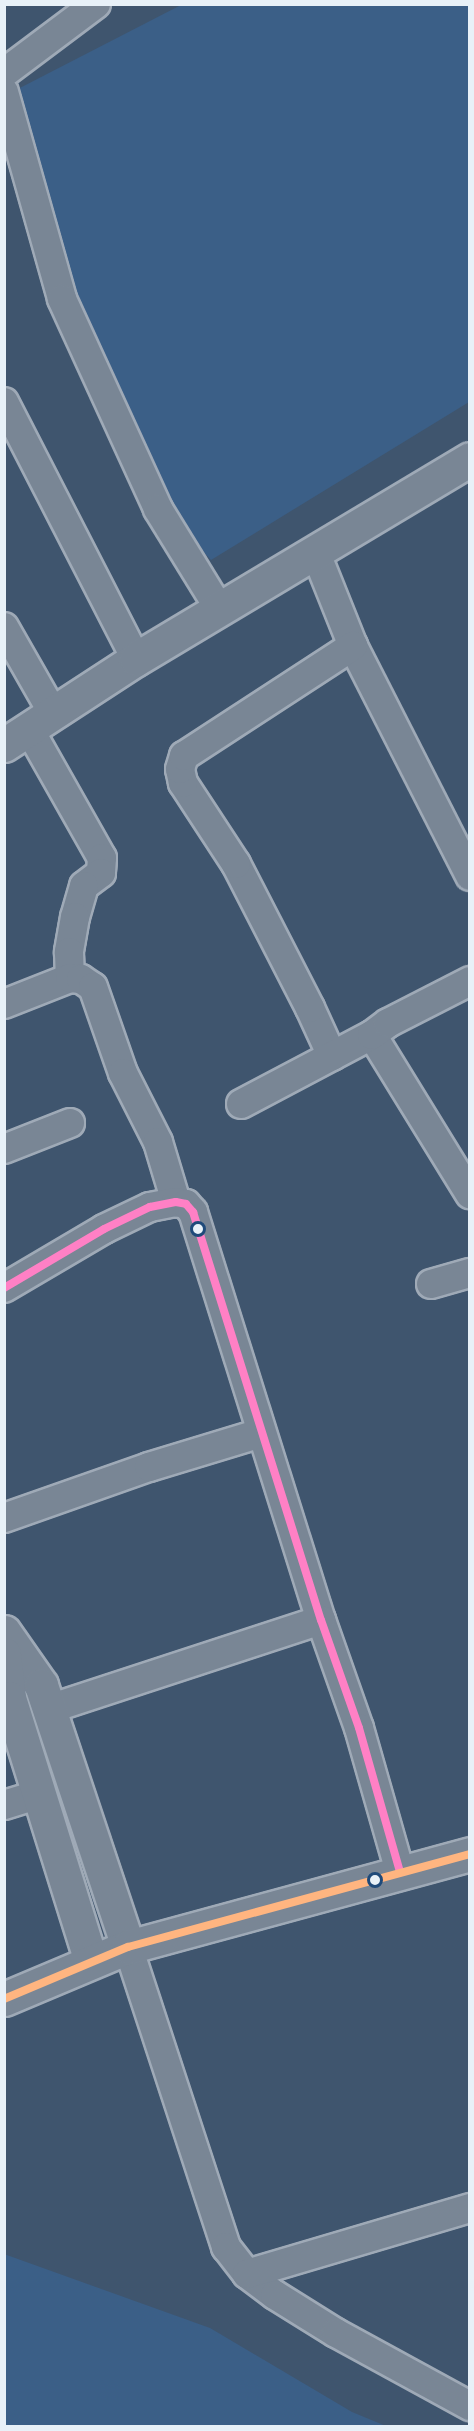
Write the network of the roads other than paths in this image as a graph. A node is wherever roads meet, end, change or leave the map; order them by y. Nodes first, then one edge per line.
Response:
1 (96, 4) edge
2 (4, 74) edge
3 (4, 92) edge
4 (4, 402) edge
5 (470, 459) edge
6 (315, 551) junction
7 (219, 608) junction
8 (4, 627) edge
9 (353, 646) junction
10 (136, 658) junction
11 (29, 729) edge
12 (470, 876) edge
13 (70, 978) junction
14 (470, 981) edge
15 (4, 1004) edge
16 (372, 1035) junction
17 (332, 1056) junction
18 (241, 1104) dead end
19 (70, 1123) dead end
20 (4, 1149) edge
21 (470, 1194) edge
22 (177, 1202) junction
23 (470, 1274) edge
24 (431, 1284) dead end
25 (4, 1288) edge
26 (261, 1433) junction
27 (4, 1518) edge
28 (321, 1620) junction
29 (4, 1632) edge
30 (4, 1654) edge
31 (49, 1709) junction
32 (39, 1794) junction
33 (4, 1805) edge
34 (470, 1854) edge
35 (400, 1872) junction
36 (128, 1947) junction
37 (91, 1961) junction
38 (4, 1999) edge
39 (470, 2208) edge
40 (247, 2274) junction
41 (470, 2406) edge

1 - 2 street
3 - 7 street
4 - 10 street
5 - 6 main road
6 - 7 main road
6 - 9 street
7 - 10 main road
8 - 11 street
9 - 12 street
9 - 17 street
10 - 11 main road
11 - 13 street
13 - 15 street
13 - 22 street
14 - 16 street
16 - 17 street
16 - 21 street
17 - 18 street
19 - 20 street
22 - 25 street
22 - 26 street
23 - 24 street
26 - 27 street
26 - 28 street
28 - 31 street
28 - 35 street
29 - 31 main road
30 - 32 main road
31 - 36 main road
32 - 33 street
32 - 37 main road
34 - 35 main road
35 - 36 main road
36 - 37 main road
36 - 40 street
37 - 38 main road
39 - 40 street
40 - 41 street

